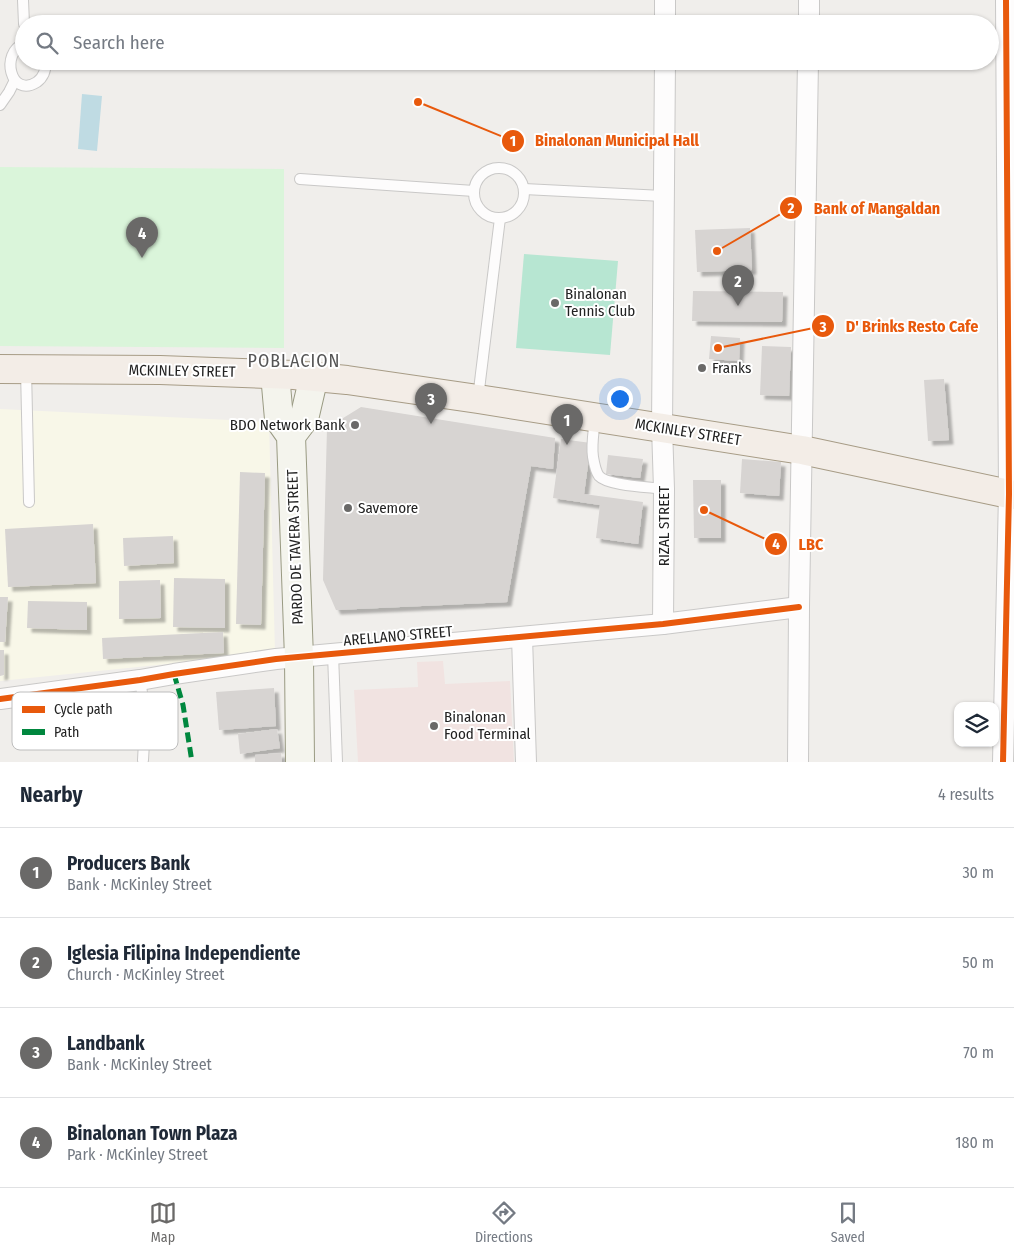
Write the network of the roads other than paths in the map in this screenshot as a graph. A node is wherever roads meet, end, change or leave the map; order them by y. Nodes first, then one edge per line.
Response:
1 (24, 0) edge
2 (665, 0) edge
3 (809, 0) edge
4 (1006, 0) edge
5 (24, 15) edge
6 (665, 15) edge
7 (808, 15) edge
8 (15, 47) edge
9 (45, 70) edge
10 (664, 70) edge
11 (808, 70) edge
12 (14, 82) junction
13 (0, 105) edge
14 (300, 179) dead end
15 (524, 189) junction
16 (474, 191) junction
17 (664, 196) junction
18 (500, 218) junction
19 (13, 369) edge
20 (275, 374) junction
21 (314, 376) junction
22 (478, 399) junction
23 (595, 417) junction
24 (662, 427) junction
25 (291, 436) junction
26 (802, 450) junction
27 (664, 488) junction
28 (1012, 494) edge
29 (29, 502) dead end
30 (799, 607) junction
31 (663, 624) junction
32 (522, 637) junction
33 (333, 654) junction
34 (299, 658) junction
35 (140, 680) junction
36 (52, 692) edge
37 (142, 692) edge
38 (144, 750) edge
39 (143, 760) dead end
40 (300, 762) edge
41 (337, 762) edge
42 (526, 762) edge
43 (798, 762) edge
44 (1003, 762) edge

1 - 5 lane
2 - 6 street
3 - 7 street
4 - 28 street
8 - 12 lane
9 - 12 lane
10 - 17 street, RIZAL STREET
11 - 26 street
12 - 13 lane
14 - 16 lane
15 - 16 lane
15 - 17 lane
15 - 18 lane
16 - 18 lane
17 - 24 street, RIZAL STREET
18 - 22 lane
19 - 20 main road, MCKINLEY STREET
19 - 29 lane
20 - 21 main road, MCKINLEY STREET
20 - 25 main road, PARDO DE TAVERA STREET
21 - 22 main road, MCKINLEY STREET
21 - 25 main road
22 - 23 main road, MCKINLEY STREET
23 - 24 main road, MCKINLEY STREET
23 - 27 lane
24 - 26 main road, MCKINLEY STREET
24 - 27 street, RIZAL STREET
25 - 34 main road, PARDO DE TAVERA STREET
26 - 28 main road, MCKINLEY STREET
26 - 30 street
27 - 31 street, RIZAL STREET
28 - 44 street
30 - 31 street, ARELLANO STREET
30 - 43 street
31 - 32 street, ARELLANO STREET
32 - 33 street, ARELLANO STREET
32 - 42 street
33 - 34 street, ARELLANO STREET
33 - 41 lane
34 - 35 street, ARELLANO STREET
34 - 40 main road, PARDO DE TAVERA STREET
35 - 36 street, ARELLANO STREET
35 - 37 lane
38 - 39 lane

